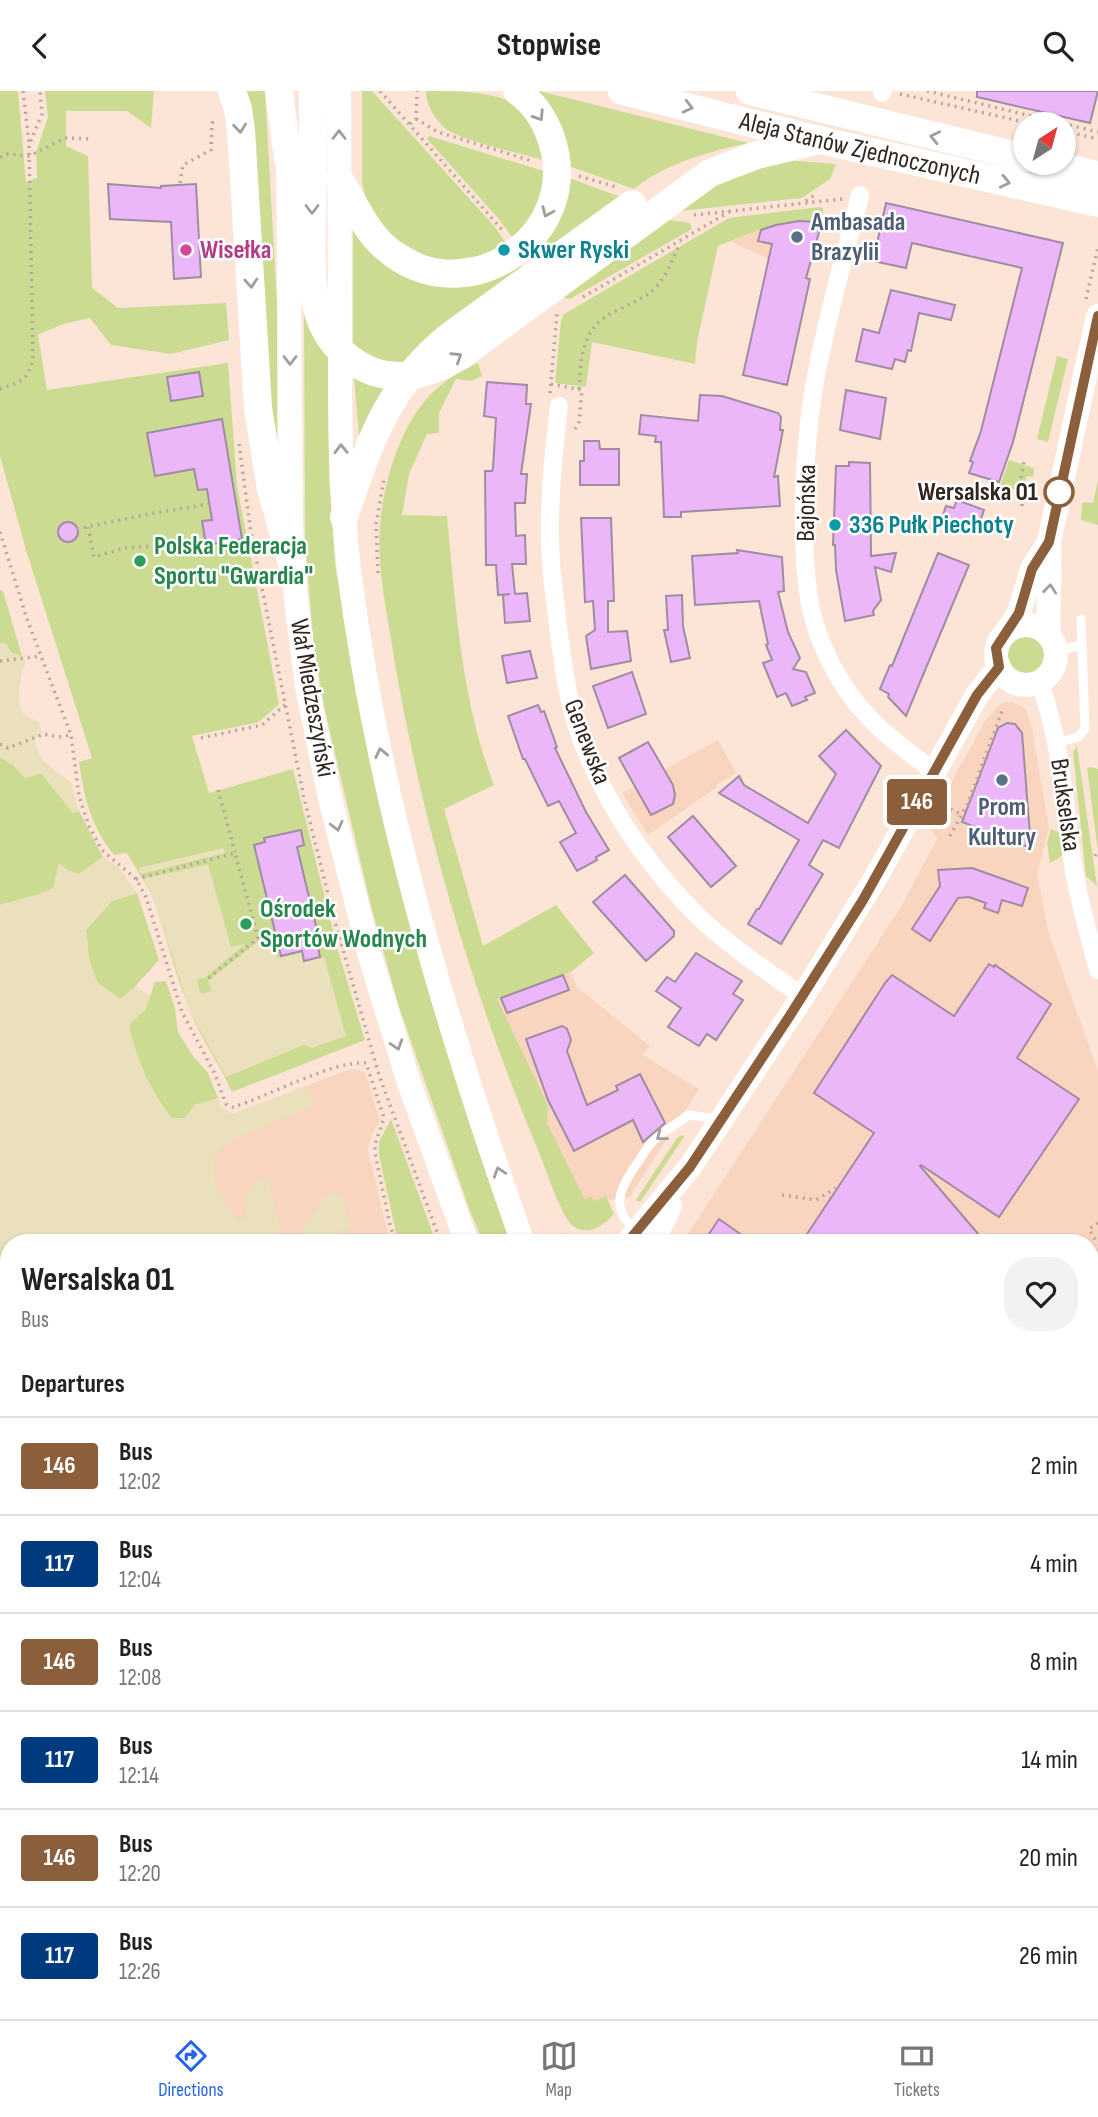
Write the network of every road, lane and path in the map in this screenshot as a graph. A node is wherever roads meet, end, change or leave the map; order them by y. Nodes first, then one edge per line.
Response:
1 (23, 91) edge
2 (40, 91) edge
3 (232, 91) edge
4 (279, 91) edge
5 (289, 91) edge
6 (313, 91) edge
7 (339, 91) edge
8 (380, 91) edge
9 (417, 91) edge
10 (517, 91) edge
11 (622, 91) edge
12 (750, 91) edge
13 (927, 91) edge
14 (886, 92) edge
15 (819, 102) edge
16 (416, 119) junction
17 (1013, 120) edge
18 (212, 123) dead end
19 (410, 124) junction
20 (1098, 132) edge
21 (1076, 134) edge
22 (92, 139) dead end
23 (1098, 139) edge
24 (819, 140) junction
25 (29, 145) junction
26 (547, 155) junction
27 (1013, 155) edge
28 (29, 156) junction
29 (0, 157) edge
30 (288, 159) junction
31 (1076, 170) edge
32 (567, 172) dead end
33 (710, 173) junction
34 (1098, 175) edge
35 (339, 179) junction
36 (180, 183) dead end
37 (619, 188) dead end
38 (816, 194) dead end
39 (860, 195) dead end
40 (839, 199) dead end
41 (805, 202) junction
42 (1098, 203) edge
43 (729, 212) junction
44 (690, 215) dead end
45 (506, 235) dead end
46 (681, 241) junction
47 (1098, 247) edge
48 (574, 302) dead end
49 (562, 309) dead end
50 (1092, 310) edge
51 (557, 312) junction
52 (547, 317) dead end
53 (551, 384) junction
54 (0, 389) edge
55 (579, 389) junction
56 (554, 401) joint
57 (568, 441) dead end
58 (1024, 461) dead end
59 (386, 469) dead end
60 (209, 504) dead end
61 (1022, 506) dead end
62 (344, 517) junction
63 (88, 527) junction
64 (78, 529) dead end
65 (0, 532) edge
66 (1049, 542) junction
67 (155, 546) dead end
68 (6, 550) junction
69 (0, 552) edge
70 (293, 566) junction
71 (378, 573) dead end
72 (1081, 619) dead end
73 (1007, 631) junction
74 (1052, 644) junction
75 (1082, 645) junction
76 (41, 656) junction
77 (0, 661) edge
78 (999, 667) junction
79 (1039, 681) junction
80 (286, 704) dead end
81 (1002, 711) dead end
82 (71, 735) junction
83 (201, 738) dead end
84 (1056, 743) junction
85 (0, 744) edge
86 (934, 771) junction
87 (218, 790) dead end
88 (936, 802) dead end
89 (961, 814) junction
90 (950, 836) dead end
91 (235, 853) junction
92 (136, 879) junction
93 (1098, 970) edge
94 (206, 980) dead end
95 (803, 996) junction
96 (722, 1120) junction
97 (836, 1188) dead end
98 (782, 1195) dead end
99 (394, 1234) edge
100 (464, 1234) edge
101 (523, 1234) edge
102 (640, 1234) edge
103 (645, 1234) edge

1 - 25 path
2 - 25 path
3 -> 70 main road
4 - 30 main road
5 - 30 main road, Wał Miedzeszyński
6 -> 33 main road
35 -> 7 main road
8 - 19 path
9 - 16 path
10 -> 26 main road
11 -> 24 main road, Aleja Stanów Zjednoczonych
12 - 15 main road, Aleja Stanów Zjednoczonych
13 - 20 path
14 - 17 path
27 -> 15 main road, Aleja Stanów Zjednoczonych
16 - 19 path
16 - 26 path
18 - 36 path
19 - 45 path
21 - 23 path
22 - 28 path
24 - 33 main road
24 -> 42 main road, Aleja Stanów Zjednoczonych
25 - 28 path
26 -> 35 main road
28 - 29 path
28 - 54 path
30 -> 70 main road, Wał Miedzeszyński
31 - 34 main road
32 - 37 path
33 - 62 main road
62 -> 35 main road
38 - 41 path
39 - 86 street, Bajońska
40 - 41 path
41 - 43 path
43 - 44 path
43 - 46 path
46 - 48 path
46 - 55 path
47 - 50 path
49 - 51 path
50 - 66 main road
51 - 52 path
51 - 53 path
53 - 55 path
53 - 56 path
55 - 57 path
56 - 95 street, Genewska
58 - 61 path
59 - 71 path
60 - 63 path
101 -> 62 main road
63 - 64 path
63 - 67 path
65 - 68 path
66 - 73 main road
74 -> 66 main road
68 - 69 path
68 - 76 path
70 -> 100 main road, Wał Miedzeszyński
72 - 75 lane
73 - 74 main road
73 - 78 main road
74 - 75 lane
74 - 79 main road
75 - 84 lane
76 - 77 path
76 - 82 path
78 - 79 main road
78 - 86 main road
79 - 84 street, Brukselska
80 - 83 path
81 - 89 path
82 - 85 path
82 - 92 path
84 - 93 street, Brukselska
86 - 95 main road
87 - 91 path
88 - 89 path
89 - 90 path
91 - 92 path
91 - 94 path
92 - 99 path
95 - 96 main road
96 -> 102 lane
96 - 103 main road
97 - 98 path

